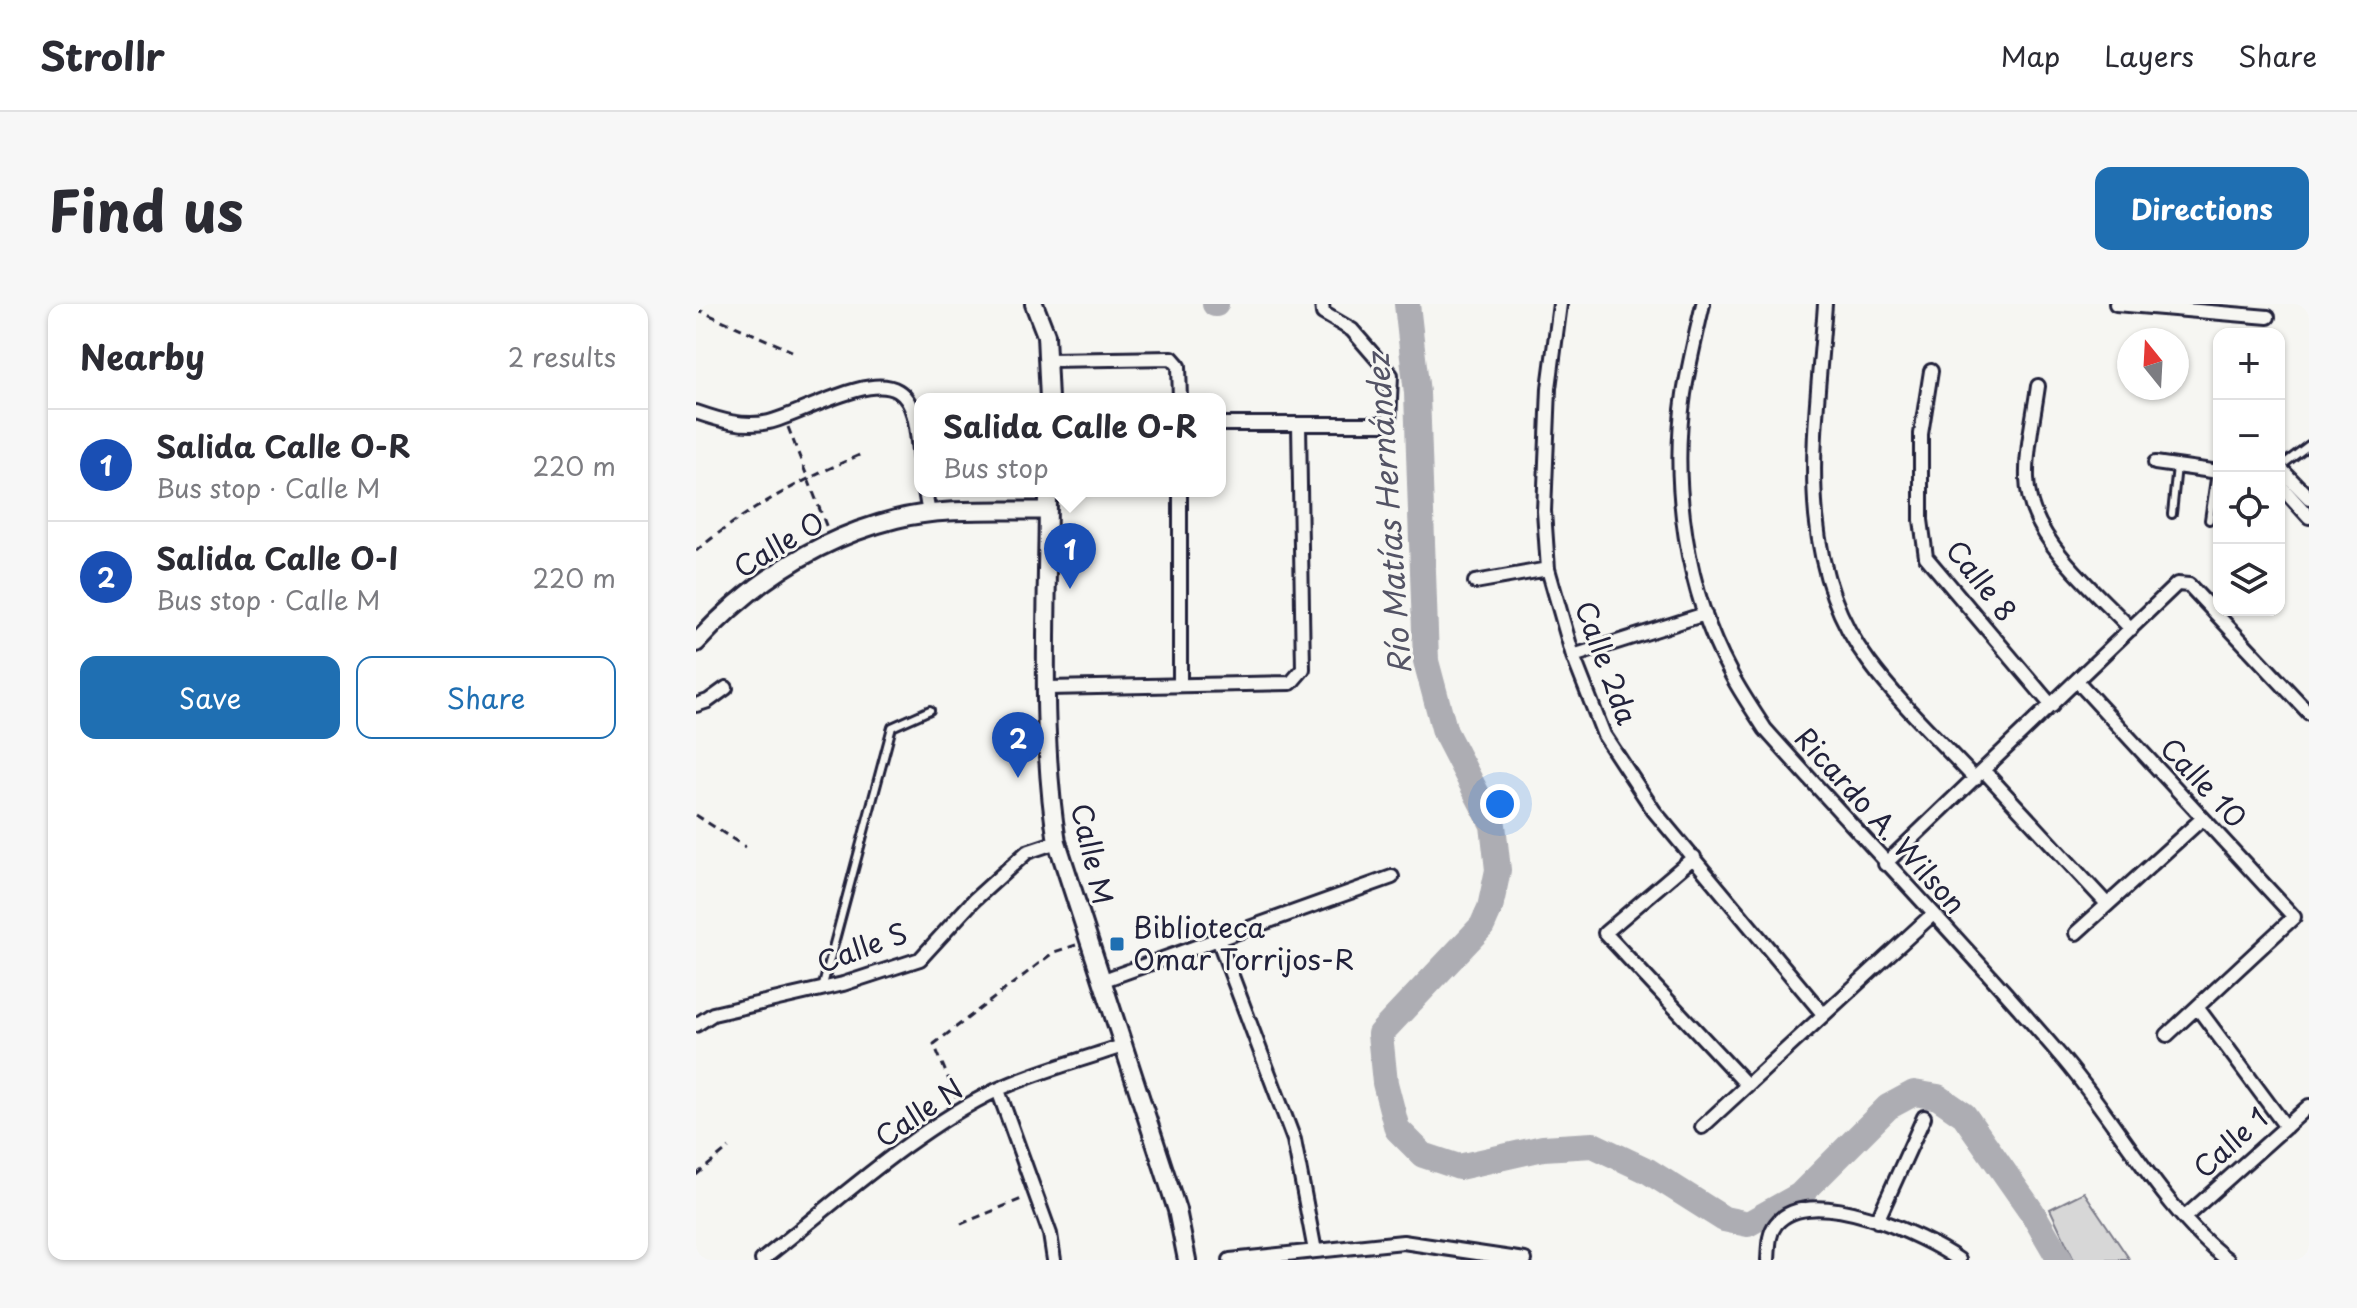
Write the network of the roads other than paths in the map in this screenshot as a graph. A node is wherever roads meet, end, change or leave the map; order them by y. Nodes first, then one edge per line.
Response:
1 (1034, 304) edge
2 (1322, 304) edge
3 (1560, 304) edge
4 (1703, 304) edge
5 (1825, 304) edge
6 (2116, 304) edge
7 (2268, 317) dead end
8 (1049, 360) junction
9 (1931, 371) dead end
10 (2038, 386) dead end
11 (1049, 393) edge
12 (1180, 393) edge
13 (696, 412) edge
14 (914, 421) edge
15 (1226, 424) edge
16 (1299, 424) junction
17 (2309, 445) edge
18 (2155, 463) dead end
19 (2177, 466) junction
20 (2213, 471) edge
21 (2282, 472) edge
22 (2285, 481) edge
23 (2285, 484) edge
24 (926, 497) edge
25 (1048, 497) edge
26 (1180, 497) edge
27 (2309, 498) edge
28 (2213, 499) edge
29 (1048, 510) junction
30 (929, 514) junction
31 (2172, 514) dead end
32 (2309, 517) edge
33 (2209, 520) dead end
34 (1548, 569) junction
35 (1475, 582) dead end
36 (1705, 614) junction
37 (2131, 629) junction
38 (696, 643) edge
39 (1573, 656) junction
40 (2077, 681) junction
41 (1180, 683) junction
42 (726, 688) dead end
43 (1048, 688) junction
44 (696, 705) edge
45 (2052, 706) junction
46 (930, 710) dead end
47 (2309, 713) edge
48 (1980, 775) junction
49 (2203, 818) junction
50 (1057, 842) junction
51 (1694, 857) junction
52 (1885, 864) junction
53 (1392, 877) dead end
54 (2107, 904) junction
55 (1933, 914) junction
56 (2076, 933) dead end
57 (1218, 939) junction
58 (1101, 981) junction
59 (822, 989) junction
60 (2197, 1007) junction
61 (1823, 1014) junction
62 (696, 1025) edge
63 (2167, 1035) dead end
64 (1125, 1045) junction
65 (1747, 1085) junction
66 (998, 1090) junction
67 (2309, 1106) edge
68 (1924, 1117) dead end
69 (1702, 1127) dead end
70 (2286, 1127) junction
71 (2185, 1217) junction
72 (1877, 1221) junction
73 (1315, 1251) junction
74 (762, 1260) edge
75 (1054, 1260) edge
76 (1187, 1260) edge
77 (1230, 1260) edge
78 (1525, 1260) edge
79 (1768, 1260) edge
80 (1959, 1260) edge
81 (2228, 1260) edge

1 - 8 street
2 - 16 street
3 - 34 street, Calle 2da
4 - 36 street, Ricardo A. Wilson
5 - 48 street
6 - 7 street
8 - 11 street
8 - 12 street
9 - 45 street, Calle 8
10 - 37 street
13 - 14 street
15 - 16 street
16 - 41 street
17 - 21 lane
18 - 19 street
19 - 20 street
19 - 31 lane
22 - 27 street
23 - 32 street
24 - 30 street
25 - 29 street, Calle M
26 - 41 street
28 - 33 lane
29 - 30 street, Calle O
29 - 43 street, Calle M
30 - 38 street, Calle O
34 - 35 street
34 - 39 street, Calle 2da
36 - 39 street
36 - 52 street, Ricardo A. Wilson
37 - 40 street
37 - 47 street
39 - 51 street, Calle 2da
40 - 45 street
40 - 49 street, Calle 10
41 - 43 street
42 - 44 street
43 - 50 street, Calle M
45 - 48 street
46 - 59 lane
48 - 52 street
48 - 54 street
49 - 54 street
49 - 60 street, Calle 10
50 - 58 street, Calle M
50 - 59 street, Calle S
51 - 61 street, Calle 2da
51 - 65 street
52 - 55 street, Ricardo A. Wilson
53 - 57 street
54 - 56 street
55 - 61 street
55 - 71 street, Ricardo A. Wilson
57 - 58 street
57 - 73 street
58 - 64 street, Calle M
59 - 62 street, Calle S
60 - 63 street
60 - 70 street
61 - 65 street
64 - 66 street, Calle N
64 - 76 street, Calle M
65 - 69 street
66 - 74 street, Calle N
66 - 75 street
67 - 70 street, Calle 1
68 - 72 street
70 - 71 street, Calle 1
71 - 81 street, Ricardo A. Wilson
72 - 79 street
72 - 80 street
73 - 77 street
73 - 78 street

